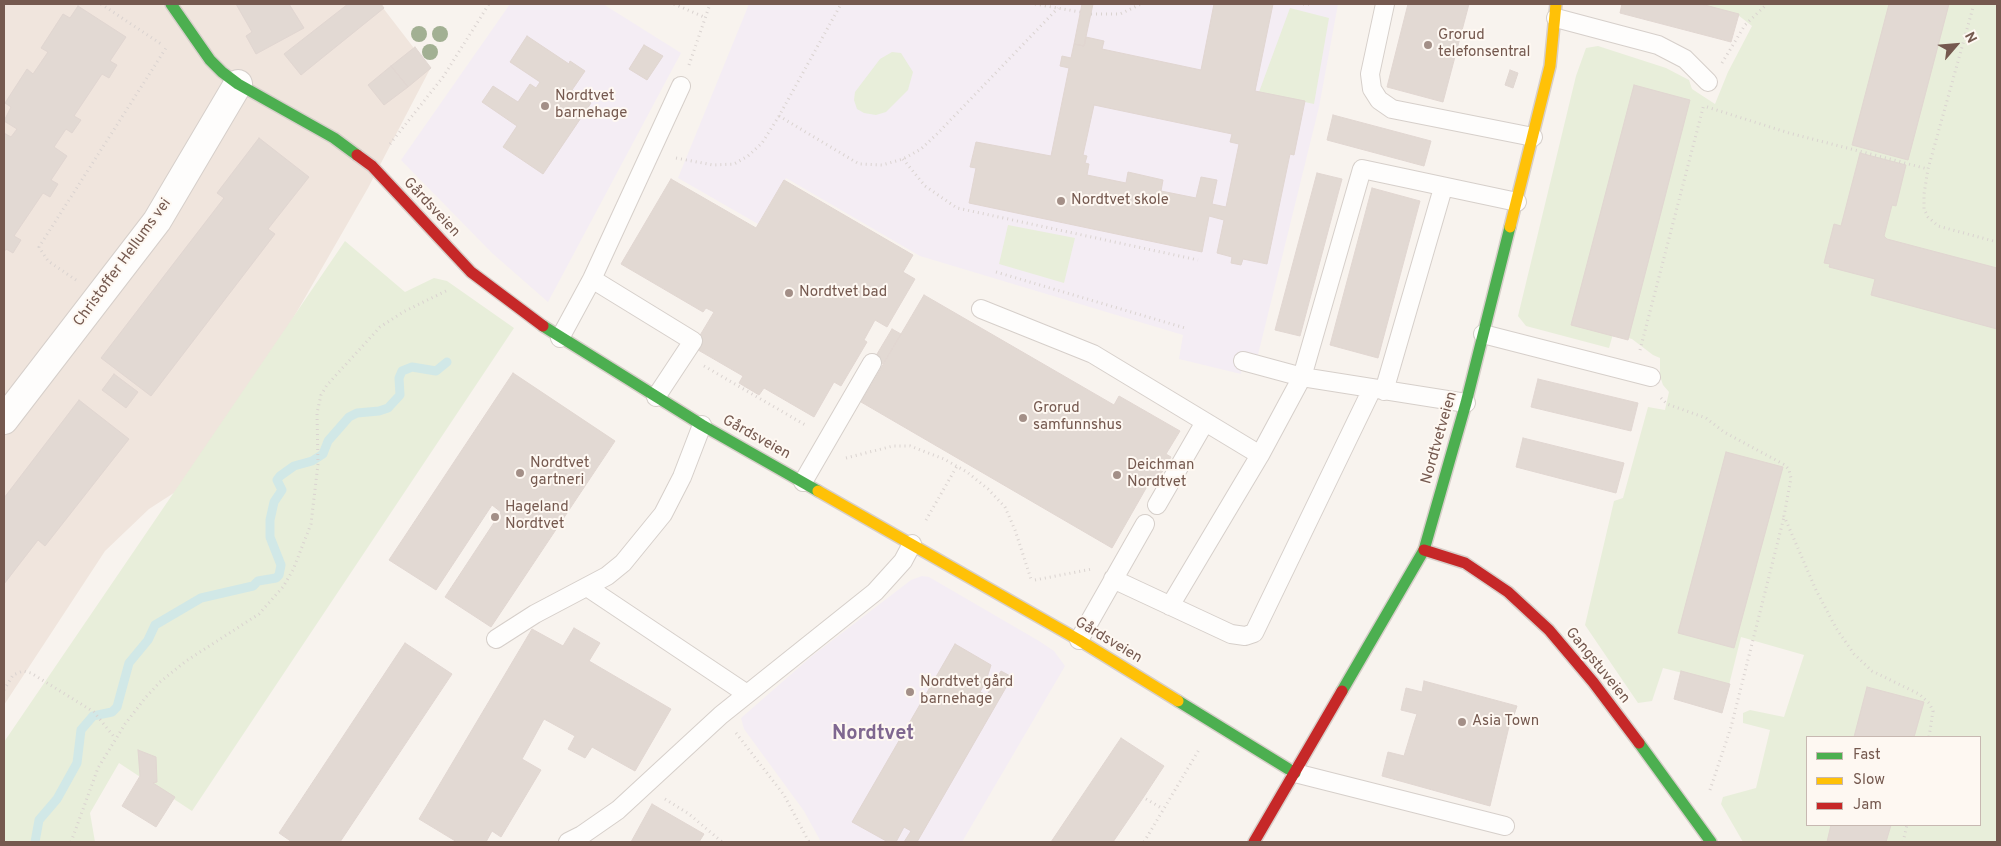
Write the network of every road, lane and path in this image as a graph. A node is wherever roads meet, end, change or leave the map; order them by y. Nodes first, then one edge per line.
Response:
1 (101, 4) edge
2 (171, 4) edge
3 (489, 4) edge
4 (674, 4) edge
5 (710, 4) edge
6 (840, 4) edge
7 (1035, 4) edge
8 (1141, 4) edge
9 (1303, 4) edge
10 (1309, 4) edge
11 (1385, 4) edge
12 (1767, 4) edge
13 (1974, 4) edge
14 (1058, 8) junction
15 (1556, 11) edge
16 (1080, 12) dead end
17 (1091, 14) dead end
18 (704, 17) junction
19 (1708, 82) junction
20 (238, 84) junction
21 (681, 86) joint
22 (1704, 106) junction
23 (779, 116) junction
24 (1533, 137) junction
25 (652, 152) junction
26 (903, 159) junction
27 (372, 166) junction
28 (1928, 169) junction
29 (1443, 188) junction
30 (1517, 202) junction
31 (1997, 242) edge
32 (1198, 260) dead end
33 (471, 272) junction
34 (996, 272) dead end
35 (592, 279) junction
36 (100, 296) junction
37 (981, 309) dead end
38 (1185, 328) dead end
39 (1483, 334) junction
40 (560, 338) junction
41 (684, 354) junction
42 (1243, 361) dead end
43 (872, 363) dead end
44 (1643, 374) junction
45 (1302, 377) junction
46 (1378, 390) junction
47 (656, 397) junction
48 (1466, 403) junction
49 (4, 420) edge
50 (1205, 422) junction
51 (702, 425) junction
52 (828, 438) junction
53 (1260, 455) junction
54 (816, 458) junction
55 (957, 466) junction
56 (803, 482) junction
57 (1157, 505) dead end
58 (934, 506) dead end
59 (1784, 516) junction
60 (1146, 524) dead end
61 (912, 544) junction
62 (1424, 550) junction
63 (1123, 562) junction
64 (1113, 579) junction
65 (588, 587) junction
66 (1170, 606) junction
67 (496, 639) dead end
68 (1079, 640) junction
69 (4, 690) edge
70 (747, 694) junction
71 (721, 716) junction
72 (1214, 724) junction
73 (1928, 736) edge
74 (115, 738) junction
75 (1295, 773) junction
76 (642, 786) junction
77 (1146, 799) dead end
78 (1688, 808) junction
79 (1163, 809) junction
80 (1505, 826) dead end
81 (1907, 826) edge
82 (71, 842) edge
83 (568, 842) edge
84 (722, 842) edge
85 (809, 842) edge
86 (1144, 842) edge
87 (1254, 842) edge
88 (1711, 842) edge
89 (1902, 842) edge

1 - 36 path
2 - 20 street
3 - 27 path
4 - 18 path
5 - 18 path
6 - 23 path
7 - 14 path
8 - 17 path
9 - 10 path
11 - 24 lane
12 - 19 path
13 - 28 path
14 - 16 path
14 - 26 path
15 - 19 lane
15 - 24 street, Nordtvetveien
18 - 21 path
19 - 22 path
20 - 27 street, Gårdsveien
20 - 36 street, Christoffer Hellums vei
21 - 25 lane
22 - 28 path
22 - 44 path
23 - 25 path
23 - 26 path
24 - 30 street, Nordtvetveien
25 - 35 lane
26 - 32 path
27 - 33 street, Gårdsveien
28 - 31 path
29 - 30 lane
29 - 45 lane
29 - 46 lane
30 - 39 street, Nordtvetveien
33 - 40 street, Gårdsveien
33 - 74 path
34 - 38 path
35 - 40 lane
35 - 41 lane
36 - 49 street, Christoffer Hellums vei
37 - 50 lane
39 - 44 lane
39 - 48 street, Nordtvetveien
40 - 47 street, Gårdsveien
41 - 47 lane
41 - 52 path
42 - 45 lane
43 - 52 lane
44 - 59 path
45 - 46 lane
45 - 53 lane
46 - 48 lane
46 - 66 lane
47 - 51 street, Gårdsveien
48 - 62 street, Nordtvetveien
50 - 53 lane
50 - 57 lane
51 - 56 street, Gårdsveien
51 - 65 lane
52 - 54 lane
53 - 66 lane
54 - 55 path
54 - 56 lane
55 - 58 path
55 - 63 path
56 - 61 street, Gårdsveien
59 - 73 path
59 - 78 path
60 - 63 lane
61 - 68 street, Gårdsveien
61 - 70 lane
62 - 75 street, Nordtvetveien
62 - 78 street, Gangstuveien
63 - 64 lane
64 - 66 lane
64 - 68 lane
65 - 67 lane
65 - 70 lane
68 - 72 street, Gårdsveien
69 - 74 path
70 - 71 lane
71 - 76 lane
71 - 85 path
72 - 75 street, Gårdsveien
72 - 79 path
74 - 82 path
75 - 80 lane
75 - 87 street, Nordtvetveien
76 - 83 lane
76 - 84 path
77 - 79 path
78 - 88 street, Gangstuveien
79 - 86 path
81 - 89 path

